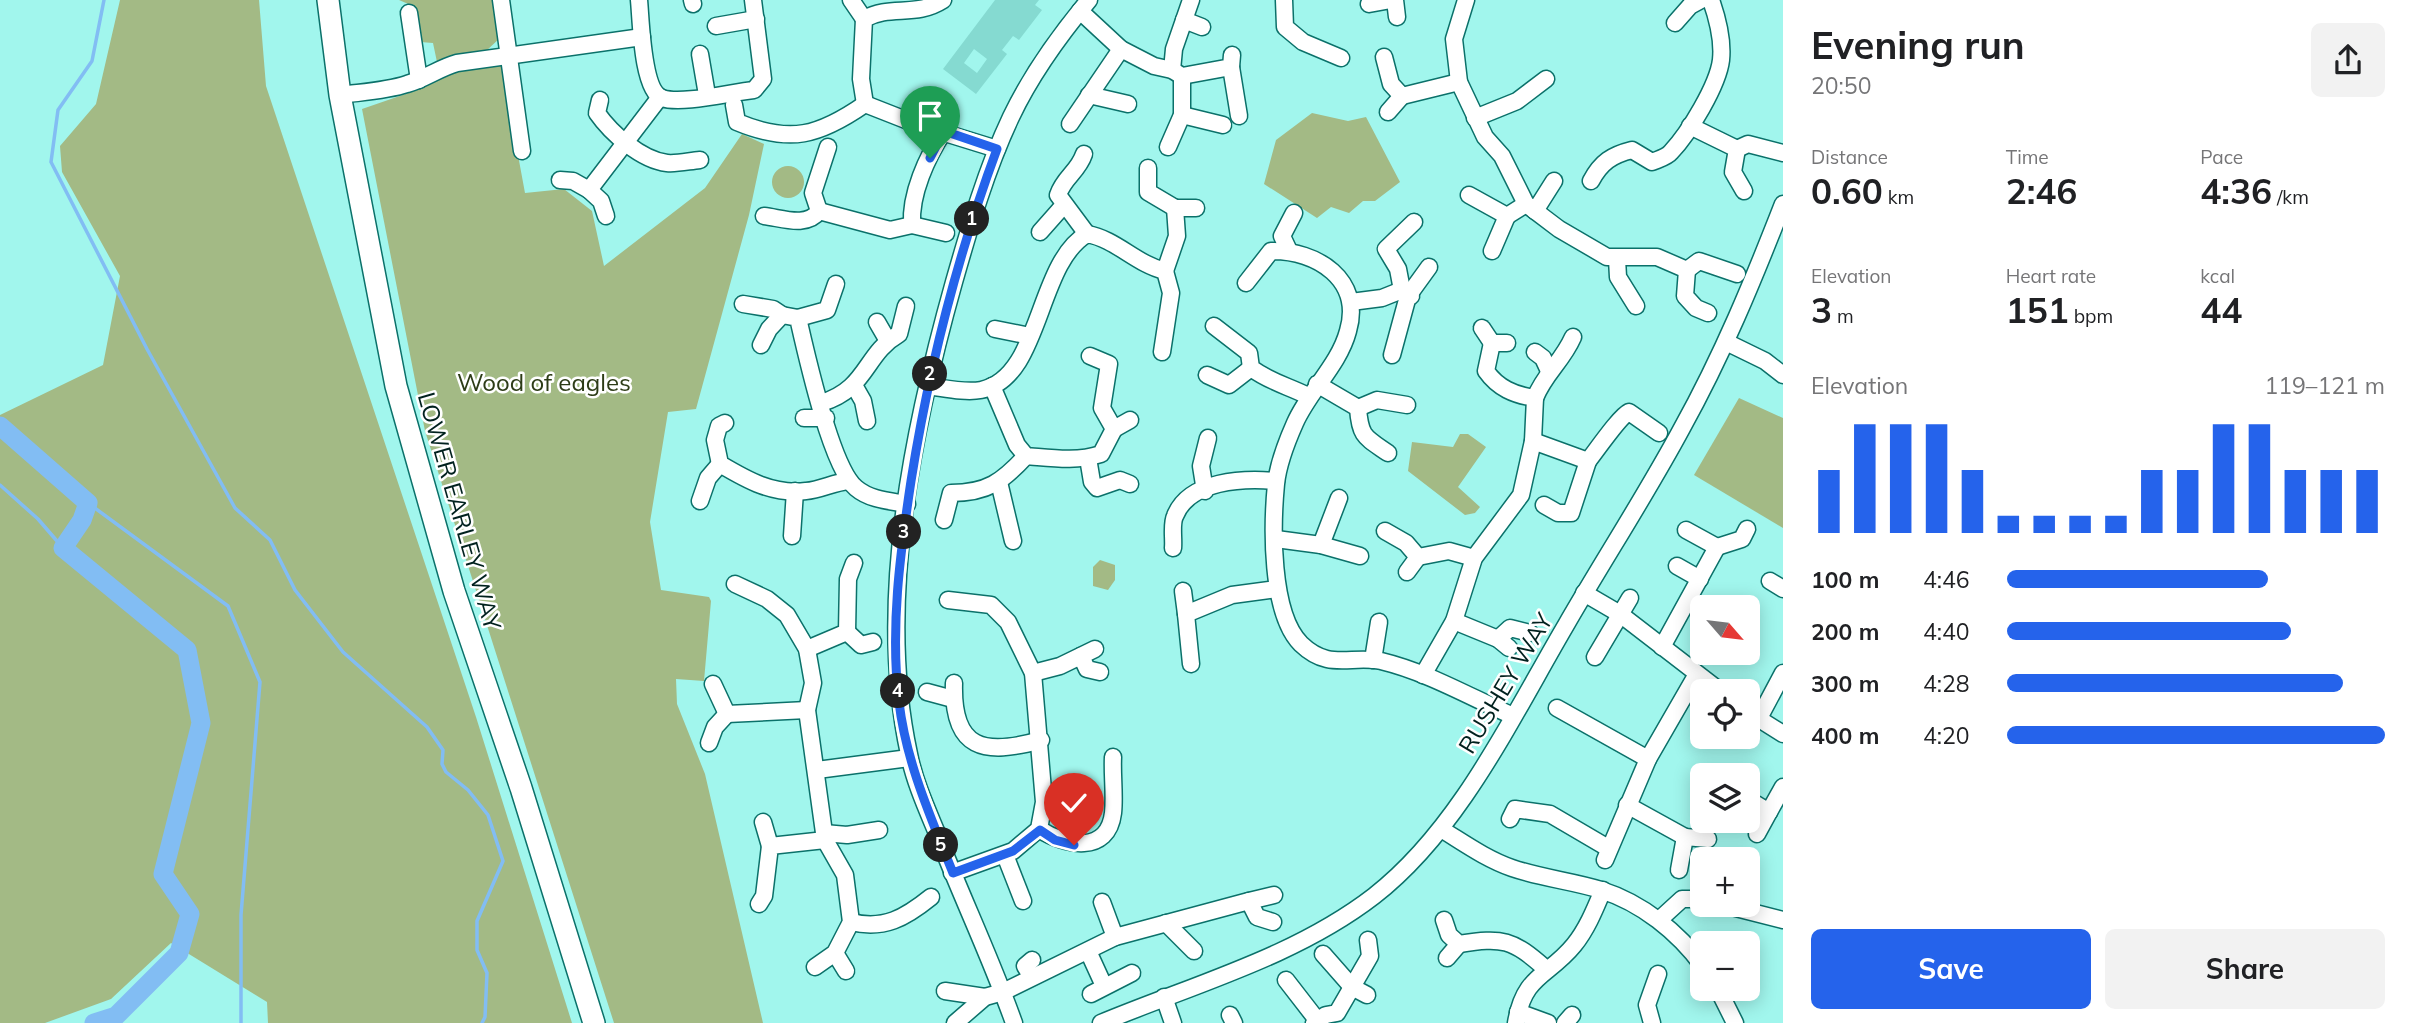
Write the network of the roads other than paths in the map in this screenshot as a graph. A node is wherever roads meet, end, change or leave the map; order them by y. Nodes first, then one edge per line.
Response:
1 (328, 0) edge
2 (501, 0) edge
3 (639, 0) edge
4 (752, 0) edge
5 (851, 0) edge
6 (943, 0) edge
7 (1191, 0) edge
8 (1284, 0) edge
9 (1393, 0) edge
10 (1701, 0) edge
11 (1711, 0) edge
12 (1460, 1) edge
13 (1369, 4) dead end
14 (1085, 6) edge
15 (409, 13) dead end
16 (1397, 17) dead end
17 (756, 19) junction
18 (864, 19) junction
19 (1184, 20) junction
20 (1675, 23) dead end
21 (716, 26) dead end
22 (1202, 27) dead end
23 (642, 37) junction
24 (1121, 49) junction
25 (700, 54) dead end
26 (509, 57) junction
27 (1384, 57) dead end
28 (1340, 58) dead end
29 (1177, 73) junction
30 (1546, 79) dead end
31 (419, 80) junction
32 (1459, 82) junction
33 (341, 95) junction
34 (707, 95) junction
35 (1089, 95) junction
36 (1402, 96) junction
37 (660, 97) junction
38 (600, 100) dead end
39 (865, 104) junction
40 (1128, 104) dead end
41 (734, 105) dead end
42 (1388, 112) dead end
43 (1182, 115) junction
44 (1238, 116) dead end
45 (1475, 118) junction
46 (1070, 124) dead end
47 (1223, 125) dead end
48 (1690, 126) junction
49 (944, 131) junction
50 (626, 142) junction
51 (828, 147) dead end
52 (1168, 147) dead end
53 (997, 149) junction
54 (1737, 149) junction
55 (522, 151) dead end
56 (1783, 153) edge
57 (1084, 154) dead end
58 (700, 160) dead end
59 (1148, 168) dead end
60 (560, 180) dead end
61 (1555, 181) dead end
62 (1591, 181) dead end
63 (589, 190) junction
64 (1744, 191) dead end
65 (1469, 195) dead end
66 (1055, 198) junction
67 (1783, 204) edge
68 (1531, 207) junction
69 (1175, 208) junction
70 (1196, 208) dead end
71 (819, 211) junction
72 (1294, 214) dead end
73 (606, 216) dead end
74 (764, 216) dead end
75 (1507, 216) junction
76 (1414, 222) dead end
77 (912, 225) junction
78 (1040, 232) dead end
79 (946, 233) dead end
80 (1087, 234) junction
81 (1289, 251) junction
82 (1492, 251) dead end
83 (1617, 259) junction
84 (1429, 267) dead end
85 (1687, 270) junction
86 (1164, 271) junction
87 (1737, 274) dead end
88 (1246, 282) dead end
89 (836, 284) dead end
90 (1410, 294) junction
91 (1351, 302) junction
92 (743, 304) dead end
93 (906, 306) dead end
94 (1636, 306) dead end
95 (1708, 313) dead end
96 (790, 316) junction
97 (877, 322) dead end
98 (1214, 326) dead end
99 (1482, 328) dead end
100 (995, 329) dead end
101 (1030, 336) junction
102 (1573, 337) dead end
103 (888, 341) junction
104 (1726, 342) junction
105 (761, 345) dead end
106 (1162, 352) dead end
107 (1535, 352) dead end
108 (1392, 355) dead end
109 (1090, 356) dead end
110 (1251, 368) junction
111 (1549, 371) junction
112 (1208, 375) dead end
113 (1783, 375) edge
114 (928, 386) junction
115 (992, 386) junction
116 (855, 387) junction
117 (1312, 390) junction
118 (1535, 398) junction
119 (1407, 405) dead end
120 (815, 407) junction
121 (1359, 408) junction
122 (1130, 420) dead end
123 (867, 421) dead end
124 (725, 423) dead end
125 (1114, 429) junction
126 (1659, 433) dead end
127 (1208, 438) dead end
128 (1533, 441) junction
129 (1388, 453) dead end
130 (1026, 456) junction
131 (1088, 458) junction
132 (1588, 461) junction
133 (720, 464) junction
134 (849, 481) junction
135 (999, 481) junction
136 (1276, 481) junction
137 (1130, 484) dead end
138 (795, 491) junction
139 (1205, 491) junction
140 (1339, 498) dead end
141 (700, 501) dead end
142 (907, 504) junction
143 (1544, 505) dead end
144 (944, 520) dead end
145 (1747, 529) dead end
146 (1686, 530) dead end
147 (1385, 531) dead end
148 (792, 536) dead end
149 (1276, 539) junction
150 (1013, 541) dead end
151 (1321, 545) junction
152 (1717, 547) junction
153 (1173, 548) dead end
154 (1360, 556) dead end
155 (1418, 557) junction
156 (1474, 558) junction
157 (1676, 566) dead end
158 (846, 572) dead end
159 (1407, 572) dead end
160 (1700, 579) junction
161 (735, 584) dead end
162 (1277, 589) junction
163 (1183, 591) dead end
164 (1584, 593) junction
165 (957, 595) dead end
166 (1630, 598) dead end
167 (1186, 614) junction
168 (1620, 614) junction
169 (1454, 621) junction
170 (1379, 622) dead end
171 (847, 632) junction
172 (1530, 633) dead end
173 (1662, 647) junction
174 (807, 649) junction
175 (865, 649) dead end
176 (1595, 657) dead end
177 (1373, 660) junction
178 (1191, 664) dead end
179 (1100, 672) dead end
180 (1033, 673) junction
181 (1783, 673) edge
182 (1697, 674) junction
183 (1423, 675) junction
184 (1704, 679) edge
185 (713, 684) dead end
186 (928, 692) dead end
187 (1760, 706) edge
188 (1557, 708) dead end
189 (807, 710) junction
190 (727, 714) junction
191 (1513, 716) junction
192 (1760, 720) edge
193 (1783, 734) edge
194 (1041, 740) junction
195 (709, 743) dead end
196 (909, 758) junction
197 (1648, 758) junction
198 (1108, 766) dead end
199 (817, 770) junction
200 (1783, 787) edge
201 (1628, 805) junction
202 (1509, 810) dead end
203 (763, 822) dead end
204 (1441, 829) junction
205 (1040, 830) junction
206 (879, 831) dead end
207 (1757, 834) dead end
208 (825, 837) junction
209 (1685, 837) junction
210 (1708, 839) dead end
211 (770, 846) junction
212 (1005, 855) junction
213 (1679, 870) dead end
214 (953, 873) junction
215 (1603, 890) junction
216 (1274, 895) dead end
217 (1690, 899) edge
218 (1023, 901) dead end
219 (1249, 901) junction
220 (1102, 902) dead end
221 (758, 904) dead end
222 (927, 905) dead end
223 (1760, 914) edge
224 (1444, 920) dead end
225 (1659, 920) junction
226 (1783, 920) edge
227 (851, 922) junction
228 (1273, 922) dead end
229 (1166, 923) junction
230 (1115, 937) junction
231 (1459, 944) junction
232 (1690, 949) edge
233 (1088, 951) junction
234 (1194, 951) dead end
235 (1374, 951) dead end
236 (835, 953) junction
237 (1322, 954) dead end
238 (1447, 958) dead end
239 (815, 967) dead end
240 (1546, 969) junction
241 (846, 971) dead end
242 (1132, 973) dead end
243 (1639, 976) dead end
244 (1286, 980) dead end
245 (1352, 987) junction
246 (945, 990) dead end
247 (1003, 992) junction
248 (1367, 995) dead end
249 (1164, 996) junction
250 (985, 997) junction
251 (1724, 1001) edge
252 (1517, 1017) edge
253 (1342, 1018) edge
254 (1315, 1022) edge
255 (594, 1023) edge
256 (954, 1023) edge
257 (1014, 1023) edge
258 (1101, 1023) edge
259 (1173, 1023) edge
260 (1548, 1023) edge
261 (1652, 1023) edge
262 (1735, 1023) edge

1 - 33 main road, LOWER EARLEY WAY
2 - 26 street
3 - 23 street
4 - 17 street
5 - 18 street
6 - 18 street
7 - 19 street
8 - 28 street
9 - 13 street
9 - 16 street
10 - 20 street
11 - 48 street
12 - 32 street
14 - 24 street
14 - 53 street
15 - 31 street
17 - 21 street
17 - 34 street
18 - 39 street
19 - 22 street
19 - 29 street
23 - 26 street
23 - 37 street
24 - 29 street
24 - 35 street
25 - 34 street
26 - 31 street
26 - 55 street
27 - 36 street
29 - 43 street
29 - 44 street
30 - 45 street
31 - 33 street
32 - 36 street
32 - 45 street
33 - 255 main road, LOWER EARLEY WAY
34 - 37 street
35 - 40 street
35 - 46 street
36 - 42 street
37 - 50 street
38 - 50 street
39 - 41 street
39 - 49 street
43 - 47 street
43 - 52 street
45 - 68 street
48 - 54 street
48 - 62 street
49 - 53 street
49 - 77 street
50 - 58 street
50 - 63 street
51 - 71 street
53 - 114 street
54 - 56 street
54 - 64 street
57 - 66 street
59 - 69 street
60 - 63 street
61 - 68 street
63 - 73 street
65 - 75 street
66 - 78 street
66 - 80 street
67 - 104 street, RUSHEY WAY
68 - 75 street
68 - 83 street
69 - 70 street
69 - 86 street
71 - 74 street
71 - 77 street
72 - 81 street
75 - 82 street
76 - 90 street
77 - 79 street
80 - 86 street
80 - 101 street
81 - 88 street
81 - 91 street
83 - 85 street
83 - 94 street
84 - 90 street
85 - 87 street
85 - 95 street
86 - 106 street
89 - 96 street
90 - 91 street
90 - 108 street
91 - 117 street
92 - 96 street
93 - 103 street
96 - 105 street
96 - 120 street
97 - 103 street
98 - 110 street
99 - 118 street
100 - 101 street
101 - 115 street
102 - 111 street
103 - 116 street
104 - 113 street
104 - 164 street, RUSHEY WAY
107 - 111 street
109 - 125 street
110 - 112 street
110 - 117 street
111 - 118 street
114 - 115 street
114 - 142 street
115 - 130 street
116 - 120 street
116 - 123 street
117 - 121 street
117 - 136 street
118 - 128 street
119 - 121 street
120 - 134 street
121 - 129 street
122 - 125 street
124 - 133 street
125 - 131 street
126 - 132 street
127 - 139 street
128 - 132 street
128 - 156 street
130 - 131 street
130 - 135 street
131 - 137 street
132 - 143 street
133 - 138 street
133 - 141 street
134 - 138 street
134 - 142 street
135 - 144 street
135 - 150 street
136 - 139 street
136 - 149 street
138 - 148 street
139 - 153 street
140 - 151 street
142 - 196 street
145 - 152 street
146 - 152 street
147 - 155 street
149 - 151 street
149 - 162 street
151 - 154 street
152 - 160 street
155 - 156 street
155 - 159 street
156 - 169 street
157 - 160 street
158 - 171 street
160 - 173 street
161 - 174 street
162 - 167 street
162 - 177 street
163 - 167 street
164 - 168 street
164 - 191 street, RUSHEY WAY
165 - 180 street
166 - 168 street
167 - 178 street
168 - 173 street
168 - 176 street
169 - 172 street
169 - 183 street
170 - 177 street
171 - 174 street
171 - 175 street
173 - 182 street
174 - 189 street
177 - 183 street
179 - 180 street
180 - 194 street
181 - 187 street
182 - 184 street
182 - 197 street
183 - 191 street
185 - 190 street
186 - 194 street
188 - 197 street
189 - 190 street
189 - 199 street
190 - 195 street
191 - 204 street, RUSHEY WAY
192 - 193 street
194 - 205 street
196 - 199 street
196 - 214 street
197 - 201 street
198 - 205 street
199 - 208 street
200 - 207 street
201 - 202 street
201 - 209 street
203 - 211 street
204 - 215 street
204 - 249 street, RUSHEY WAY
205 - 212 street
206 - 208 street
208 - 211 street
208 - 227 street
209 - 210 street
209 - 213 street
211 - 221 street
212 - 214 street
212 - 218 street
214 - 247 street
215 - 225 street
215 - 240 street
216 - 219 street
217 - 225 street
219 - 228 street
219 - 229 street
220 - 230 street
222 - 227 street
223 - 226 street
224 - 231 street
225 - 232 street
227 - 236 street
229 - 230 street
229 - 234 street
230 - 233 street
231 - 238 street
231 - 240 street
233 - 242 street
233 - 247 street
235 - 245 street
236 - 239 street
236 - 241 street
237 - 245 street
240 - 252 street
243 - 261 street
244 - 254 street
245 - 248 street
245 - 253 street
246 - 250 street
247 - 250 street
247 - 257 street
249 - 258 street, RUSHEY WAY
249 - 259 street
250 - 256 street
251 - 262 street
252 - 260 street
253 - 254 street

